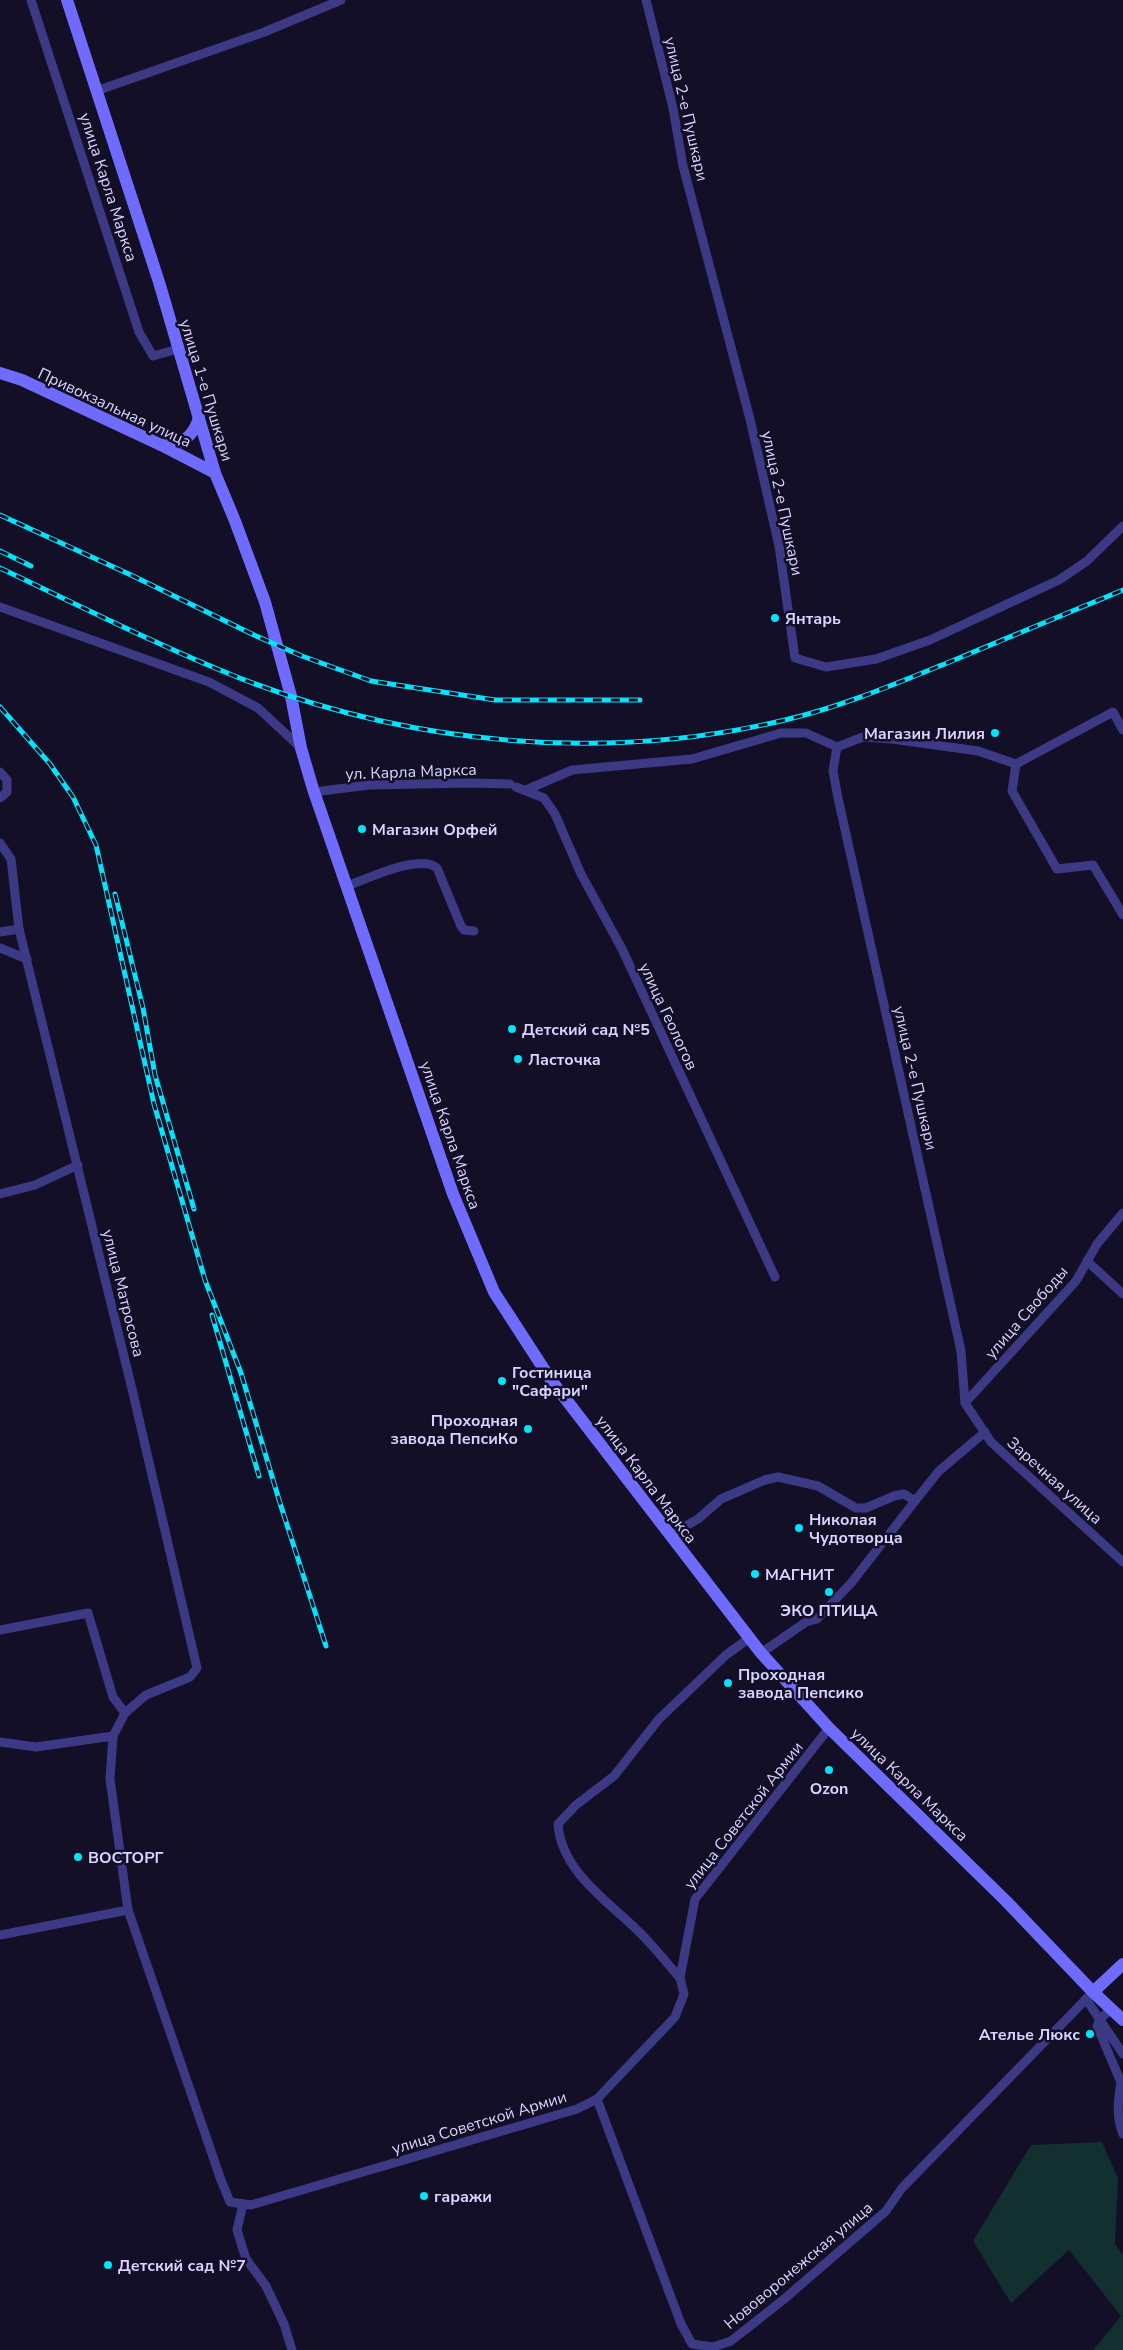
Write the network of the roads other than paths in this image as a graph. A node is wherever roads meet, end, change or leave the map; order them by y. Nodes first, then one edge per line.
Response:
1 (32, 0) edge
2 (67, 0) edge
3 (341, 0) edge
4 (646, 0) edge
5 (96, 91) junction
6 (178, 349) junction
7 (0, 373) edge
8 (199, 418) junction
9 (161, 445) junction
10 (215, 473) junction
11 (1123, 526) edge
12 (0, 607) edge
13 (291, 696) joint
14 (1123, 730) edge
15 (838, 747) junction
16 (301, 748) junction
17 (1016, 764) junction
18 (0, 772) edge
19 (513, 785) joint
20 (526, 790) junction
21 (314, 792) junction
22 (0, 798) edge
23 (0, 843) edge
24 (347, 886) junction
25 (1123, 915) edge
26 (19, 930) junction
27 (474, 931) dead end
28 (0, 932) edge
29 (0, 948) edge
30 (27, 959) junction
31 (78, 1165) junction
32 (2, 1195) edge
33 (1123, 1213) edge
34 (1087, 1261) junction
35 (776, 1277) dead end
36 (1123, 1294) edge
37 (965, 1403) junction
38 (985, 1432) junction
39 (914, 1501) junction
40 (670, 1535) junction
41 (1123, 1562) edge
42 (0, 1630) edge
43 (748, 1638) junction
44 (761, 1653) junction
45 (125, 1713) junction
46 (829, 1728) junction
47 (113, 1736) junction
48 (1, 1739) edge
49 (128, 1910) junction
50 (0, 1935) edge
51 (1123, 1964) edge
52 (680, 1978) junction
53 (1089, 1996) junction
54 (1112, 2009) junction
55 (1100, 2019) junction
56 (1123, 2020) edge
57 (1123, 2054) edge
58 (1122, 2084) edge
59 (597, 2099) junction
60 (1123, 2134) edge
61 (243, 2204) junction
62 (292, 2350) edge

1 - 6 street, улица Карла Маркса
2 - 5 main road, улица 1-е Пушкари
3 - 5 street
4 - 11 street, улица 2-е Пушкари
5 - 6 main road, улица 1-е Пушкари
6 - 8 main road, улица 1-е Пушкари
7 - 9 main road, Привокзальная улица
8 - 9 main road
8 - 10 main road, улица 1-е Пушкари
9 - 10 main road, Привокзальная улица
10 - 13 main road, улица 1-е Пушкари
12 - 16 street
13 - 16 main road, улица Карла Маркса
14 - 17 street
15 - 17 street
15 - 20 street
15 - 37 street, улица 2-е Пушкари
16 - 21 main road, улица Карла Маркса
17 - 25 street
18 - 22 street
19 - 20 street, улица Геологов
19 - 21 street, ул. Карла Маркса
20 - 35 street, улица Геологов
21 - 24 main road, улица Карла Маркса
23 - 26 street, улица Матросова
24 - 27 street
24 - 40 main road, улица Карла Маркса
26 - 28 street
26 - 30 street, улица Матросова
29 - 30 street
30 - 31 street, улица Матросова
31 - 32 street
31 - 45 street, улица Матросова
33 - 34 street, улица Свободы
34 - 36 street
34 - 37 street, улица Свободы
37 - 38 street, Заречная улица
38 - 39 street
38 - 41 street, Заречная улица
39 - 40 street
39 - 44 street
40 - 43 main road, улица Карла Маркса
42 - 45 street
43 - 44 main road, улица Карла Маркса
43 - 52 street
44 - 46 main road, улица Карла Маркса
45 - 47 street
46 - 52 street, улица Советской Армии
46 - 53 main road, улица Карла Маркса
47 - 48 street
47 - 49 street
49 - 50 street
49 - 61 street
51 - 53 main road
52 - 59 street, улица Советской Армии
53 - 54 main road, улица Карла Маркса
53 - 55 street, улица Карла Маркса
53 - 59 street, Нововоронежская улица
54 - 55 street
54 - 56 main road, улица Карла Маркса
55 - 57 street, улица Карла Маркса
55 - 58 street
58 - 60 street
59 - 61 street, улица Советской Армии
61 - 62 street

